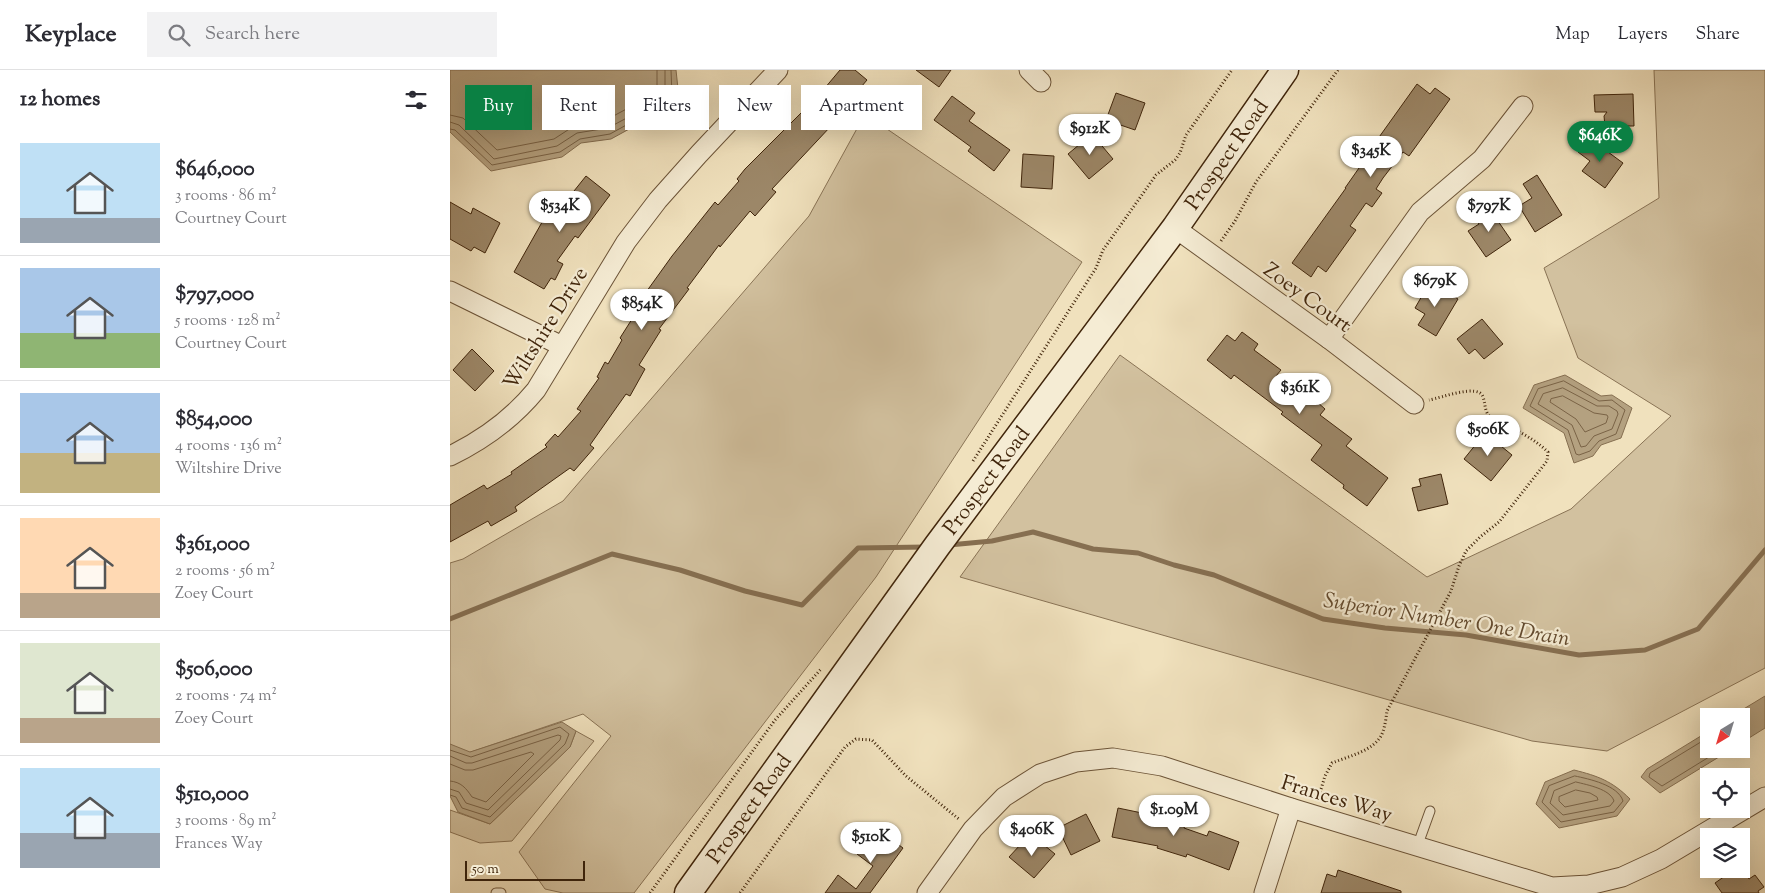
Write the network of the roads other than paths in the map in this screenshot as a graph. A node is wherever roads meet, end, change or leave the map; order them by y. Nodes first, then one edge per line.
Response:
1 (778, 70) edge
2 (1285, 70) edge
3 (1523, 106) dead end
4 (1175, 228) junction
5 (450, 291) edge
6 (1329, 339) junction
7 (562, 346) junction
8 (1414, 404) road end
9 (450, 456) edge
10 (1764, 800) edge
11 (1291, 808) junction
12 (1430, 811) dead end
13 (1417, 846) junction
14 (496, 893) edge
15 (501, 893) edge
16 (688, 893) edge
17 (927, 893) edge
18 (1264, 893) edge

1 - 7 street, Wiltshire Drive
2 - 4 main road, Prospect Road
3 - 6 street
4 - 6 street, Zoey Court
4 - 16 main road, Prospect Road
5 - 7 street
6 - 8 street, Zoey Court
7 - 9 street, Wiltshire Drive
10 - 13 street, Frances Way
11 - 13 street, Frances Way
11 - 17 street, Frances Way
11 - 18 street
12 - 13 lane
14 - 15 lane

